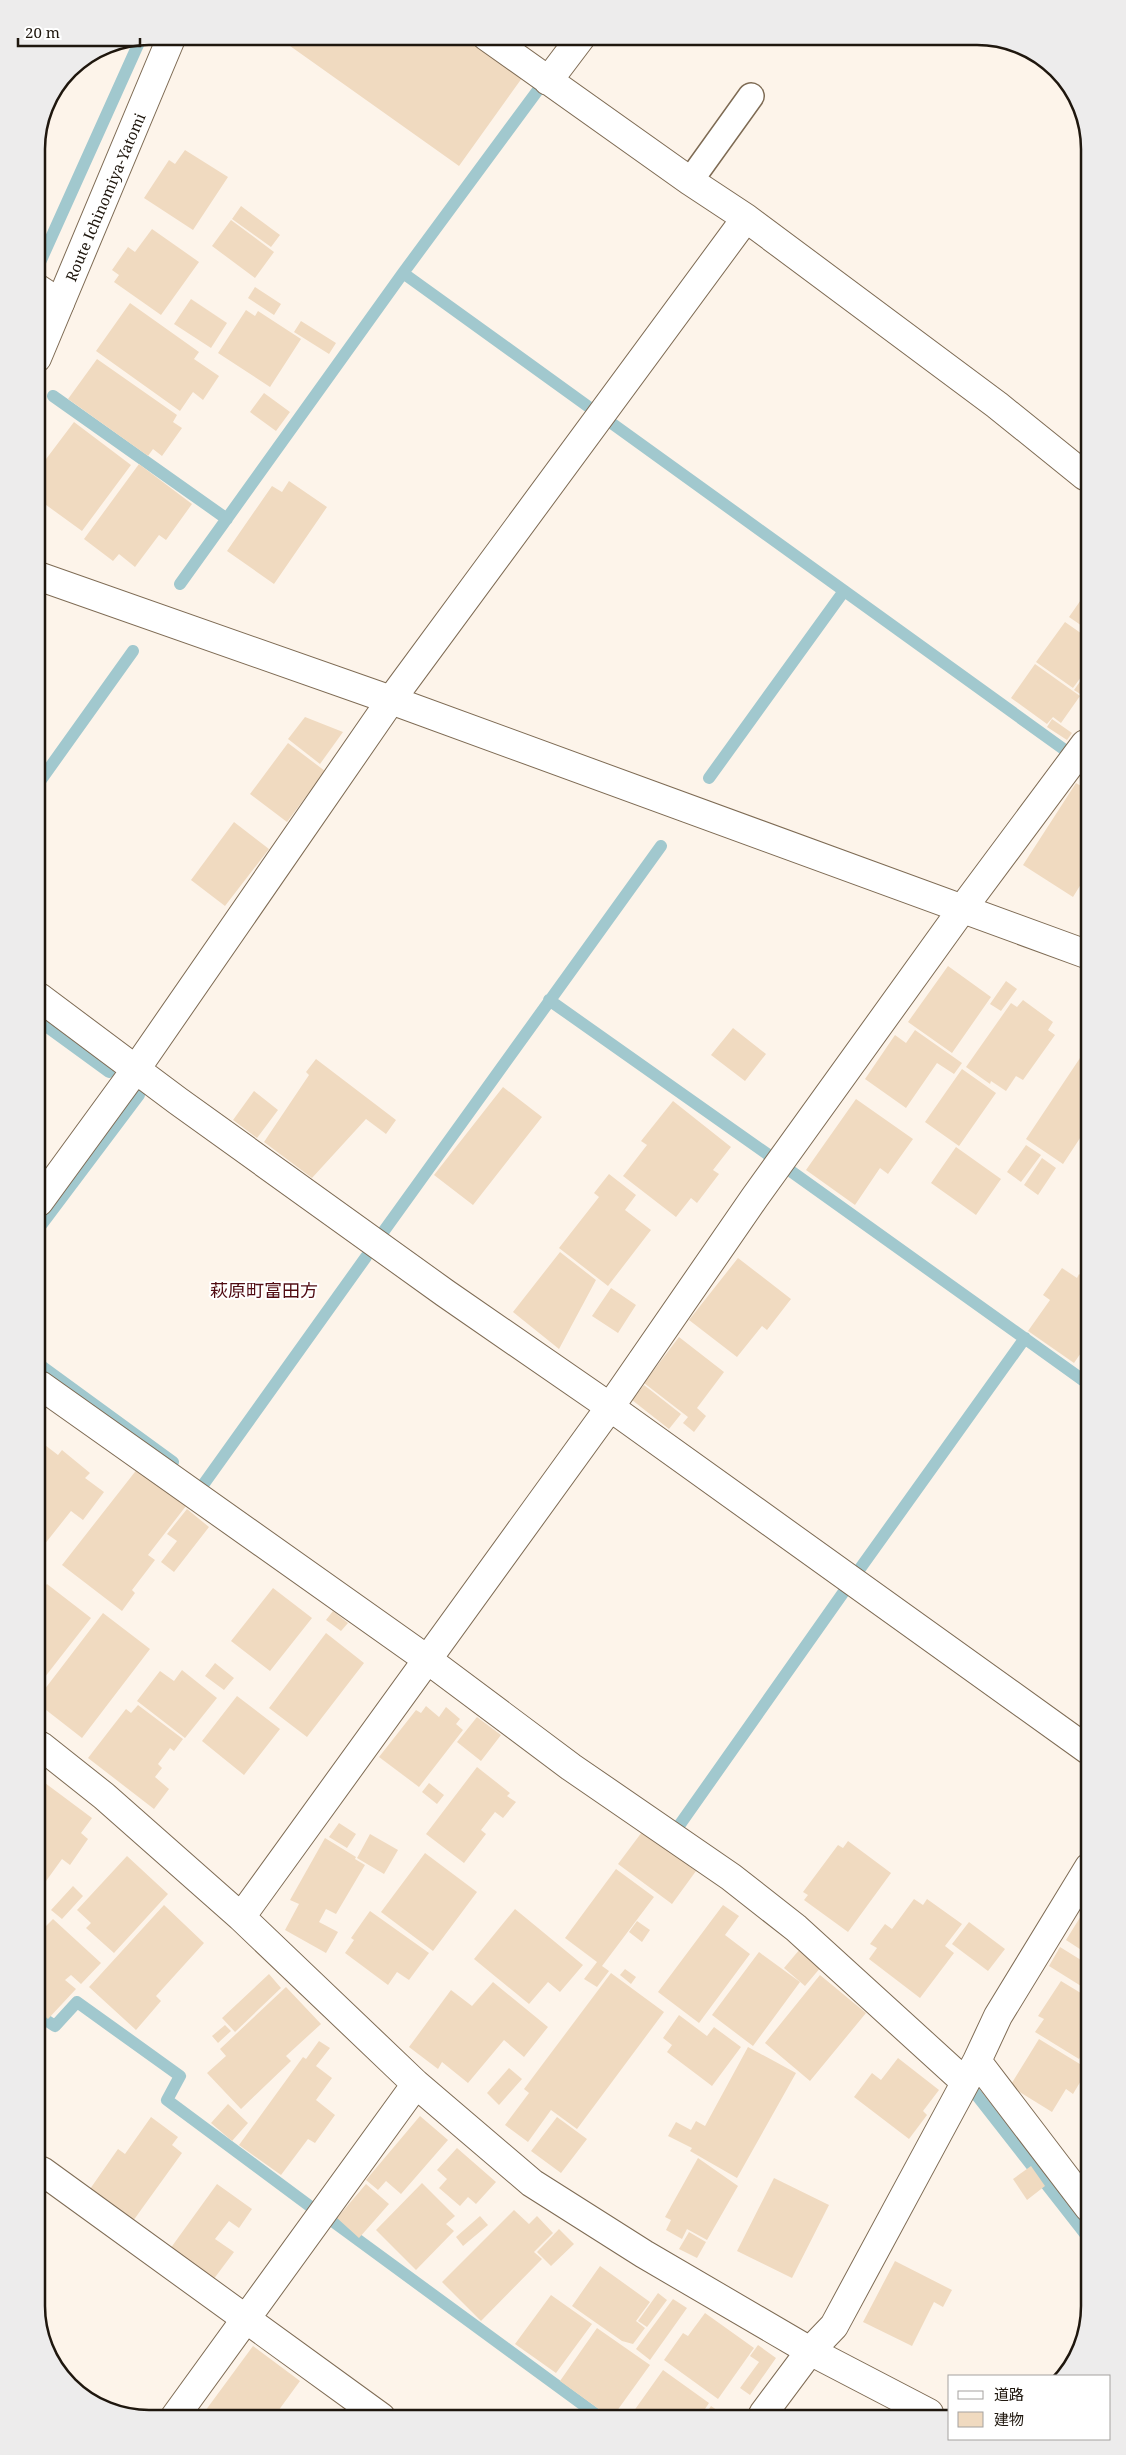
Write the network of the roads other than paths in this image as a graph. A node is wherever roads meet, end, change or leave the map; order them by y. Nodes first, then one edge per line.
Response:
1 (168, 45) edge
2 (498, 45) edge
3 (575, 45) edge
4 (548, 81) junction
5 (751, 96) dead end
6 (690, 181) junction
7 (746, 218) junction
8 (45, 293) edge
9 (60, 303) junction
10 (45, 339) edge
11 (1081, 473) edge
12 (45, 578) edge
13 (391, 700) junction
14 (1081, 749) edge
15 (963, 908) junction
16 (1081, 952) edge
17 (45, 1001) edge
18 (136, 1069) junction
19 (45, 1194) edge
20 (45, 1389) edge
21 (610, 1407) junction
22 (428, 1660) junction
23 (1081, 1745) edge
24 (45, 1749) edge
25 (1081, 1879) edge
26 (241, 1917) junction
27 (971, 2072) junction
28 (416, 2084) junction
29 (45, 2173) edge
30 (1081, 2198) edge
31 (246, 2319) junction
32 (810, 2351) junction
33 (180, 2410) edge
34 (371, 2410) edge
35 (766, 2410) edge
36 (923, 2410) edge

1 - 9 street, Route Ichinomiya-Yatomi
2 - 4 street
3 - 4 street
4 - 6 street
5 - 6 lane
6 - 7 street
7 - 11 street
7 - 13 street
8 - 9 street
9 - 10 street, Route Ichinomiya-Yatomi
12 - 13 street
13 - 15 street
13 - 18 street
14 - 15 street
15 - 16 street
15 - 21 street
17 - 18 street
18 - 19 street
18 - 21 street
20 - 22 street
21 - 22 street
21 - 23 street
22 - 26 street
22 - 27 street
24 - 26 street
25 - 27 street
26 - 28 street
27 - 30 street
27 - 32 street
28 - 31 street
28 - 32 street
29 - 31 street
31 - 33 street
31 - 34 street
32 - 35 street
32 - 36 street

